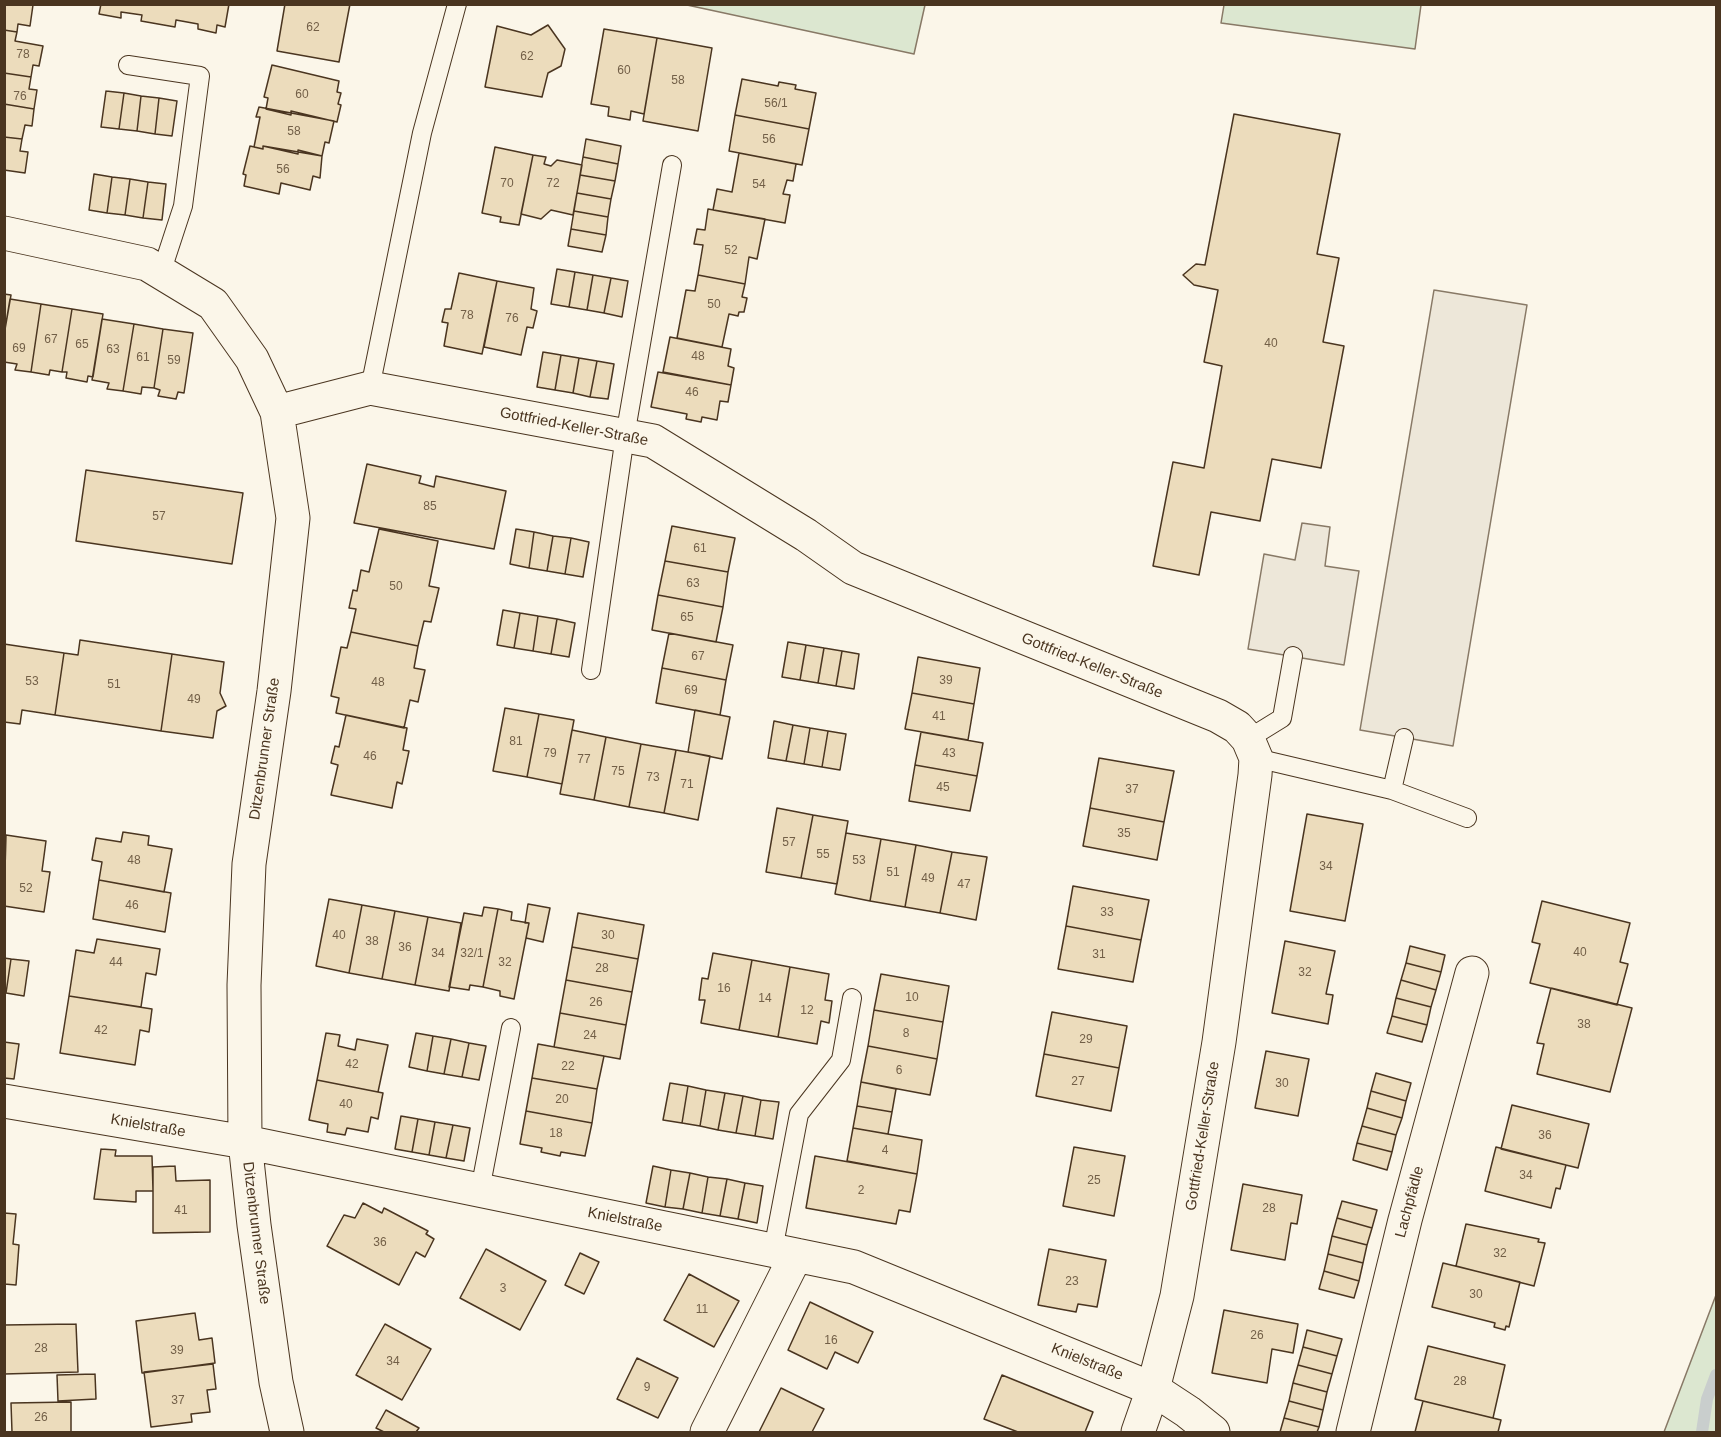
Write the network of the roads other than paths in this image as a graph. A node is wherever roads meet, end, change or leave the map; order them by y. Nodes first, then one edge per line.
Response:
1 (457, 4) edge
2 (129, 65) dead end
3 (672, 165) dead end
4 (4, 233) edge
5 (161, 273) junction
6 (370, 388) junction
7 (276, 412) junction
8 (625, 436) junction
9 (1293, 656) dead end
10 (591, 670) dead end
11 (1404, 738) dead end
12 (1252, 749) junction
13 (1392, 790) junction
14 (1467, 818) dead end
15 (1472, 974) dead end
16 (852, 998) dead end
17 (511, 1028) dead end
18 (4, 1101) edge
19 (245, 1142) junction
20 (480, 1190) junction
21 (785, 1252) junction
22 (1153, 1389) junction
23 (287, 1432) edge
24 (706, 1432) edge
25 (1138, 1432) edge
26 (1213, 1432) edge
27 (1353, 1432) edge

1 - 6 lane
2 - 5 lane
3 - 8 lane
4 - 5 street, Ditzenbrunner Straße
5 - 7 street, Ditzenbrunner Straße
6 - 7 street, Gottfried-Keller-Straße
6 - 8 street, Gottfried-Keller-Straße
7 - 19 street, Ditzenbrunner Straße
8 - 10 lane
8 - 12 street, Gottfried-Keller-Straße
9 - 12 lane
11 - 13 lane
12 - 13 lane
12 - 22 street, Gottfried-Keller-Straße
13 - 14 lane
15 - 27 street, Lachpfädle
16 - 21 lane
17 - 20 lane
18 - 19 street, Knielstraße
19 - 20 street, Knielstraße
19 - 23 street, Ditzenbrunner Straße
20 - 21 street, Knielstraße
21 - 22 street, Knielstraße
21 - 24 street
22 - 25 street, Gottfried-Keller-Straße
22 - 26 street, Knielstraße

